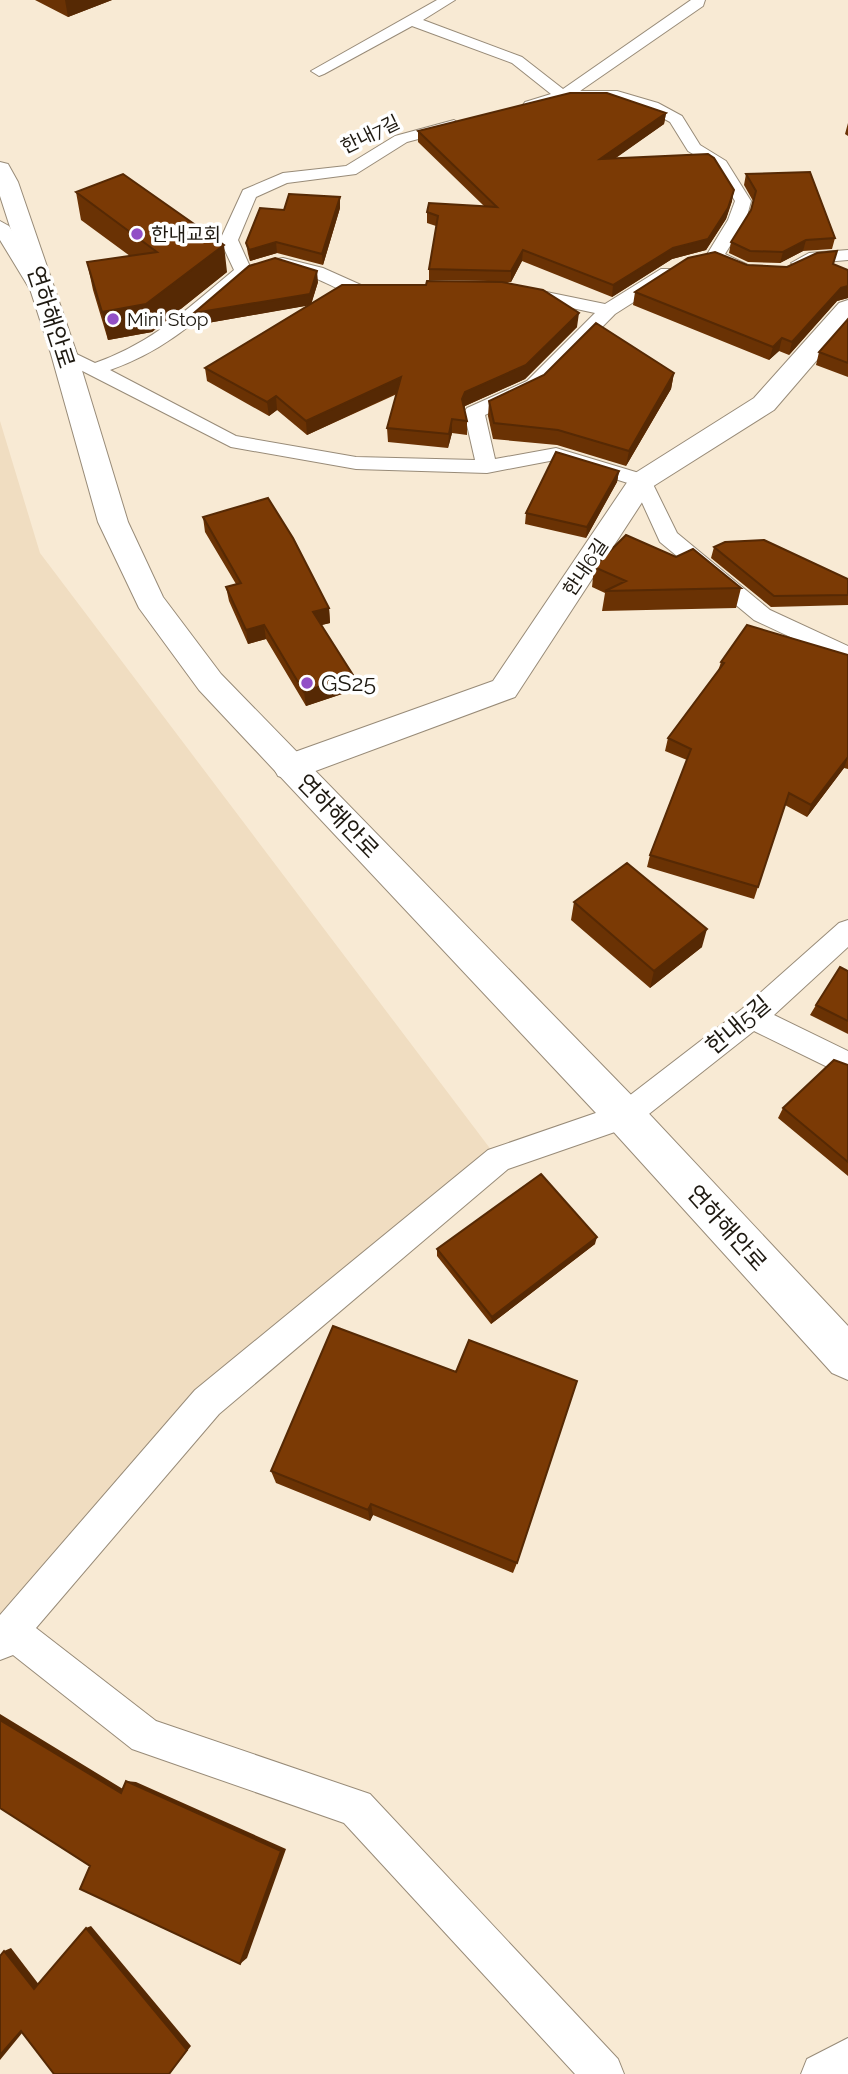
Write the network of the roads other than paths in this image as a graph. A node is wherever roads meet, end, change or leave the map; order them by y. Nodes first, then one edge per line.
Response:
1 (448, 0) edge
2 (698, 0) edge
3 (412, 21) junction
4 (319, 71) dead end
5 (563, 96) junction
6 (514, 109) edge
7 (465, 123) edge
8 (0, 169) edge
9 (0, 226) edge
10 (848, 256) edge
11 (679, 265) edge
12 (243, 271) junction
13 (757, 271) edge
14 (784, 272) edge
15 (502, 288) edge
16 (400, 289) edge
17 (47, 303) junction
18 (848, 308) edge
19 (608, 310) junction
20 (64, 354) junction
21 (95, 369) junction
22 (487, 467) junction
23 (642, 481) junction
24 (848, 656) edge
25 (290, 767) junction
26 (848, 931) edge
27 (752, 1017) junction
28 (848, 1065) edge
29 (625, 1116) junction
30 (848, 1358) edge
31 (5, 1636) edge
32 (848, 2059) edge
33 (603, 2074) edge
34 (822, 2074) edge

1 - 3 lane
2 - 5 lane
3 - 4 lane
3 - 5 lane
5 - 6 lane
5 - 13 lane
7 - 12 lane, 한내7길
8 - 17 street, 연하해안로
9 - 17 lane
10 - 14 lane
11 - 19 lane
12 - 16 lane
12 - 21 lane
15 - 19 lane
17 - 20 street, 연하해안로
18 - 23 street, 한내6길
19 - 22 lane
20 - 21 lane
20 - 25 street, 연하해안로
21 - 22 lane
22 - 23 lane
23 - 24 lane
23 - 25 street, 한내6길
25 - 29 street, 연하해안로
26 - 27 lane, 한내5길
27 - 28 lane
27 - 29 lane, 한내5길
29 - 30 street, 연하해안로
29 - 31 lane, 한내5길
31 - 33 lane
32 - 34 lane

